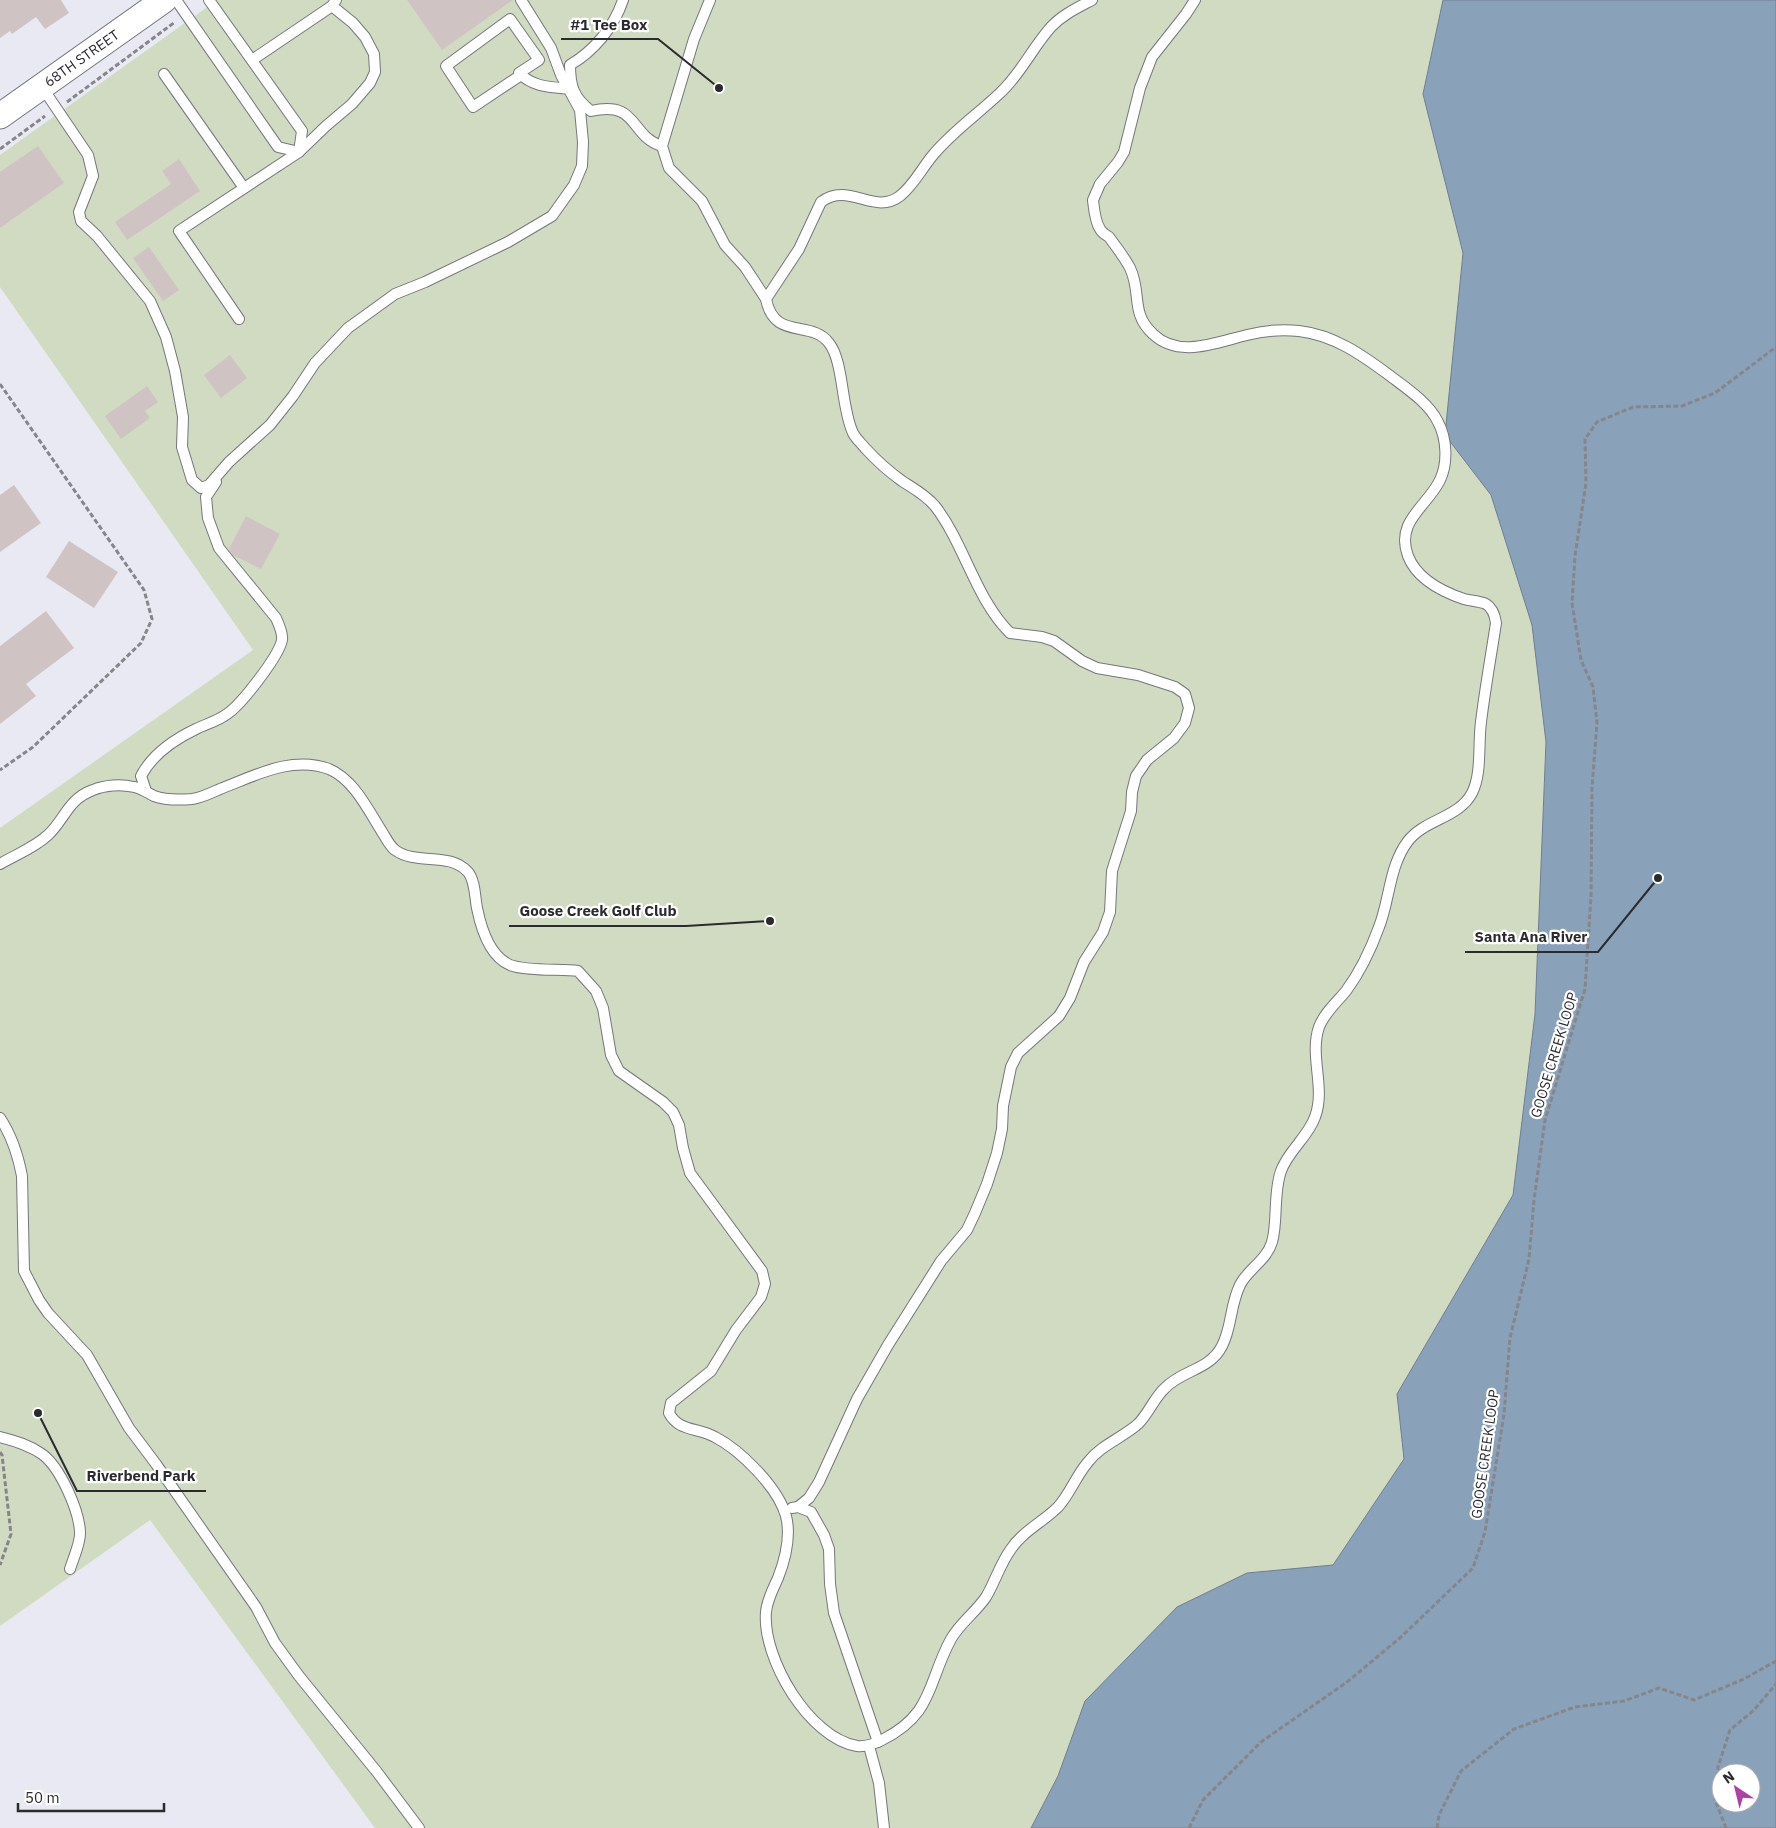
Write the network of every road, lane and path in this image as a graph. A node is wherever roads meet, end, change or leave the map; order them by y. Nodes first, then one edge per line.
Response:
1 (164, 0) edge
2 (176, 0) edge
3 (209, 0) edge
4 (521, 0) edge
5 (623, 0) edge
6 (710, 0) edge
7 (1092, 0) edge
8 (1195, 0) edge
9 (334, 3) edge
10 (186, 14) junction
11 (252, 60) junction
12 (556, 62) junction
13 (570, 65) junction
14 (164, 74) dead end
15 (521, 75) junction
16 (42, 86) junction
17 (571, 89) junction
18 (581, 103) junction
19 (57, 108) junction
20 (0, 116) edge
21 (662, 146) junction
22 (0, 148) edge
23 (299, 152) junction
24 (244, 188) junction
25 (766, 299) junction
26 (239, 318) dead end
27 (1776, 347) edge
28 (0, 384) edge
29 (0, 770) edge
30 (146, 792) junction
31 (0, 864) edge
32 (0, 1118) edge
33 (0, 1437) edge
34 (0, 1452) edge
35 (798, 1507) junction
36 (782, 1509) junction
37 (0, 1565) edge
38 (70, 1569) dead end
39 (1776, 1661) edge
40 (1776, 1684) edge
41 (873, 1744) junction
42 (419, 1828) edge
43 (884, 1828) edge
44 (1189, 1828) edge
45 (1437, 1828) edge
46 (1726, 1828) edge

1 - 16 street, 68TH STREET
2 - 10 lane
3 - 11 lane
4 - 12 lane
5 - 13 lane
6 - 21 lane
7 - 25 lane
8 - 41 lane
9 - 11 lane
9 - 23 lane
10 - 19 path
10 - 23 lane
11 - 23 lane
12 - 13 lane
12 - 17 lane
13 - 17 lane
14 - 24 lane
15 - 15 lane
15 - 17 lane
16 - 19 lane
16 - 20 street, 68TH STREET
17 - 18 lane
17 - 19 lane
18 - 21 lane
18 - 30 lane
19 - 22 path
21 - 25 lane
23 - 24 lane
24 - 26 lane
25 - 35 lane
27 - 44 path, GOOSE CREEK LOOP
28 - 29 path
30 - 31 lane
30 - 36 lane
32 - 42 lane
33 - 38 lane
34 - 37 path
35 - 36 lane
35 - 41 lane
36 - 41 lane
39 - 45 path
40 - 46 path
41 - 43 lane

